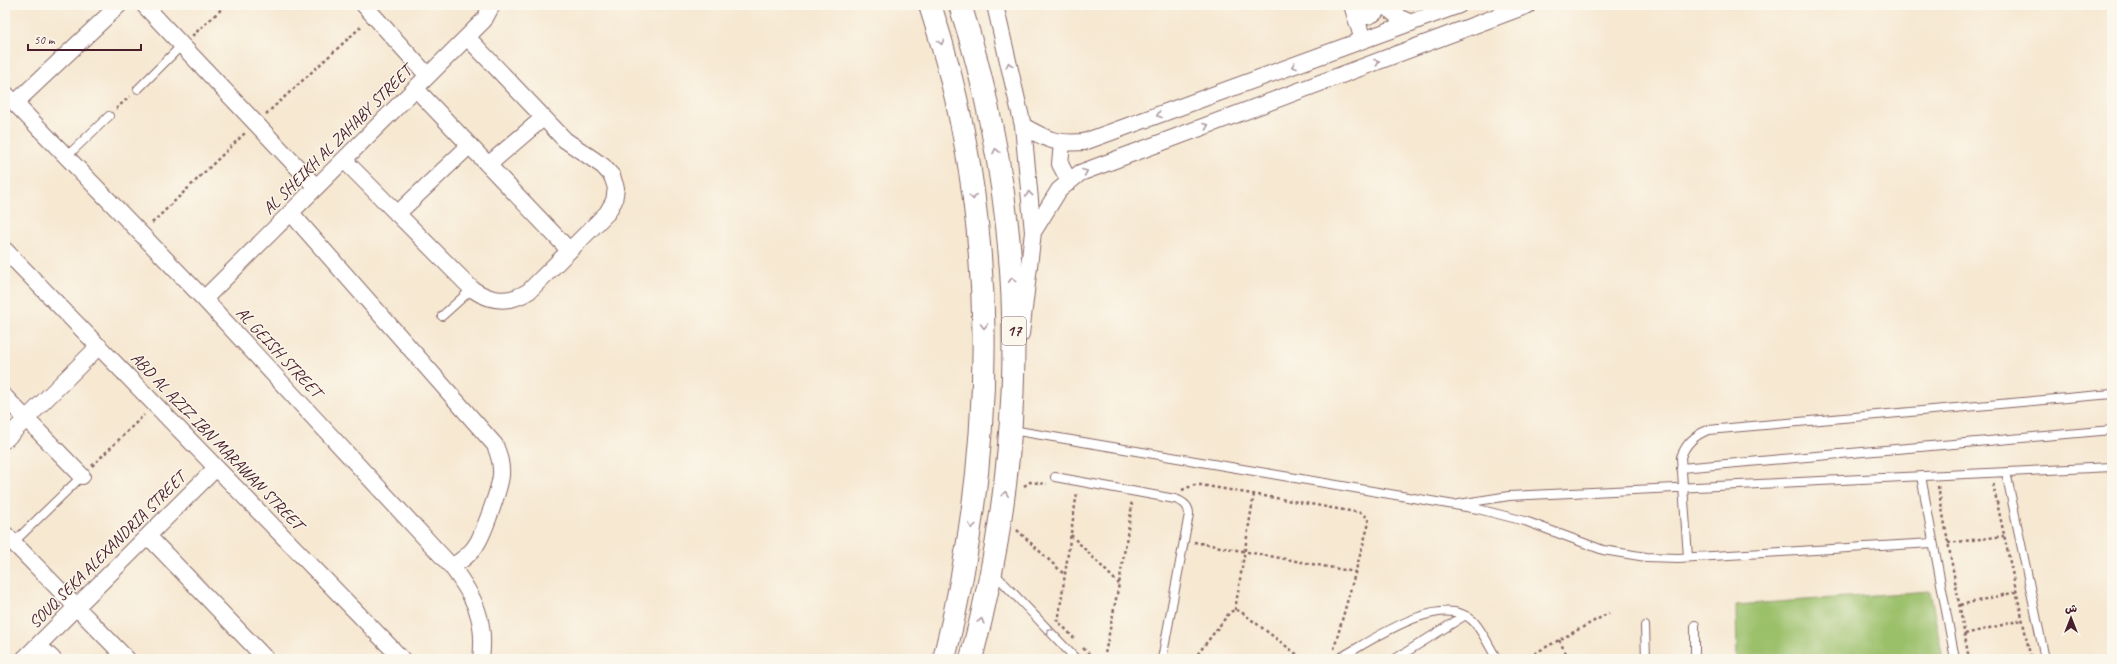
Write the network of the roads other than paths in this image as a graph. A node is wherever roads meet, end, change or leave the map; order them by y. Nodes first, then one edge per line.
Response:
1 (118, 5) edge
2 (144, 5) edge
3 (364, 5) edge
4 (492, 5) edge
5 (930, 5) edge
6 (960, 5) edge
7 (995, 5) edge
8 (1380, 5) edge
9 (1384, 5) edge
10 (1459, 5) edge
11 (1528, 5) edge
12 (1353, 8) edge
13 (1411, 23) junction
14 (468, 37) junction
15 (1363, 40) junction
16 (182, 45) junction
17 (428, 76) junction
18 (138, 88) road end
19 (416, 89) junction
20 (10, 98) edge
21 (109, 116) road end
22 (543, 118) junction
23 (1023, 126) junction
24 (1062, 144) junction
25 (469, 146) junction
26 (66, 157) junction
27 (344, 160) junction
28 (488, 165) junction
29 (1069, 181) junction
30 (316, 187) junction
31 (291, 212) junction
32 (397, 214) junction
33 (1033, 232) junction
34 (5, 250) edge
35 (569, 250) junction
36 (472, 289) junction
37 (204, 299) junction
38 (442, 316) dead end
39 (99, 346) junction
40 (1014, 385) junction
41 (2112, 394) edge
42 (5, 397) edge
43 (26, 419) junction
44 (1011, 430) junction
45 (2112, 430) edge
46 (5, 440) edge
47 (2112, 466) edge
48 (216, 468) junction
49 (1681, 468) junction
50 (2006, 472) junction
51 (82, 476) joint
52 (1921, 476) junction
53 (1055, 477) dead end
54 (1683, 489) junction
55 (1454, 505) junction
56 (148, 536) junction
57 (9, 539) edge
58 (1932, 543) junction
59 (1688, 557) junction
60 (452, 567) junction
61 (992, 571) junction
62 (76, 607) junction
63 (1464, 616) junction
64 (1695, 625) dead end
65 (1645, 626) dead end
66 (38, 645) junction
67 (1336, 655) edge
68 (24, 659) edge
69 (53, 659) edge
70 (128, 659) edge
71 (266, 659) edge
72 (402, 659) edge
73 (481, 659) edge
74 (944, 659) edge
75 (971, 659) edge
76 (1076, 659) edge
77 (1162, 659) edge
78 (1395, 659) edge
79 (1497, 659) edge
80 (1646, 659) edge
81 (1695, 659) edge
82 (1955, 659) edge
83 (2044, 659) edge

1 - 20 street
2 - 16 street
3 - 17 street
4 - 14 street, AL SHEIKH AL ZAHABY STREET
5 -> 74 highway, 17
40 -> 6 highway, 17
23 -> 7 street
8 - 12 street
9 - 13 street
10 - 13 street
29 -> 11 street
12 - 15 street
13 - 15 street
14 - 17 street, AL SHEIKH AL ZAHABY STREET
14 - 22 street
15 -> 24 street
16 - 18 lane
16 - 30 street
17 - 19 street, AL SHEIKH AL ZAHABY STREET
19 - 25 street
19 - 27 street, AL SHEIKH AL ZAHABY STREET
20 - 26 street, AL GEISH STREET
21 - 26 lane
22 - 28 street
22 - 35 street
23 - 24 street
33 -> 23 street
24 - 29 street
25 - 28 street
25 - 32 street
26 - 37 street, AL GEISH STREET
27 - 30 street, AL SHEIKH AL ZAHABY STREET
27 - 32 street
28 - 35 street
29 - 33 street
30 - 31 street, AL SHEIKH AL ZAHABY STREET
31 - 37 street, AL SHEIKH AL ZAHABY STREET
31 - 60 street
32 - 36 street
33 - 40 street
34 - 39 street, ABD AL AZIZ IBN MARAWAN STREET
35 - 36 street
36 - 38 lane
37 - 60 street, AL GEISH STREET
39 - 43 street
39 - 48 street, ABD AL AZIZ IBN MARAWAN STREET
40 - 44 highway, 17
41 - 49 lane
42 - 43 street
43 - 46 street
43 - 51 street
44 - 55 lane
61 -> 44 highway, 17
45 - 49 lane
47 - 50 lane
48 - 56 street, SOUQ SEKA ALEXANDRIA STREET
48 - 72 street, ABD AL AZIZ IBN MARAWAN STREET
49 - 54 lane
50 - 52 lane
50 - 83 lane
51 - 57 lane
52 - 54 lane
52 - 58 lane
53 - 77 lane
54 - 55 lane
54 - 59 lane
55 - 59 lane
56 - 62 street, SOUQ SEKA ALEXANDRIA STREET
56 - 71 street
57 - 62 street
58 - 59 lane
58 - 82 lane
60 - 73 street, AL GEISH STREET
75 -> 61 highway, 17
76 -> 61 lane
62 - 66 street, SOUQ SEKA ALEXANDRIA STREET
62 - 70 street
63 - 67 lane
63 - 78 lane
63 - 79 lane
64 - 81 lane
65 - 80 lane
66 - 68 street, SOUQ SEKA ALEXANDRIA STREET
66 - 69 street

